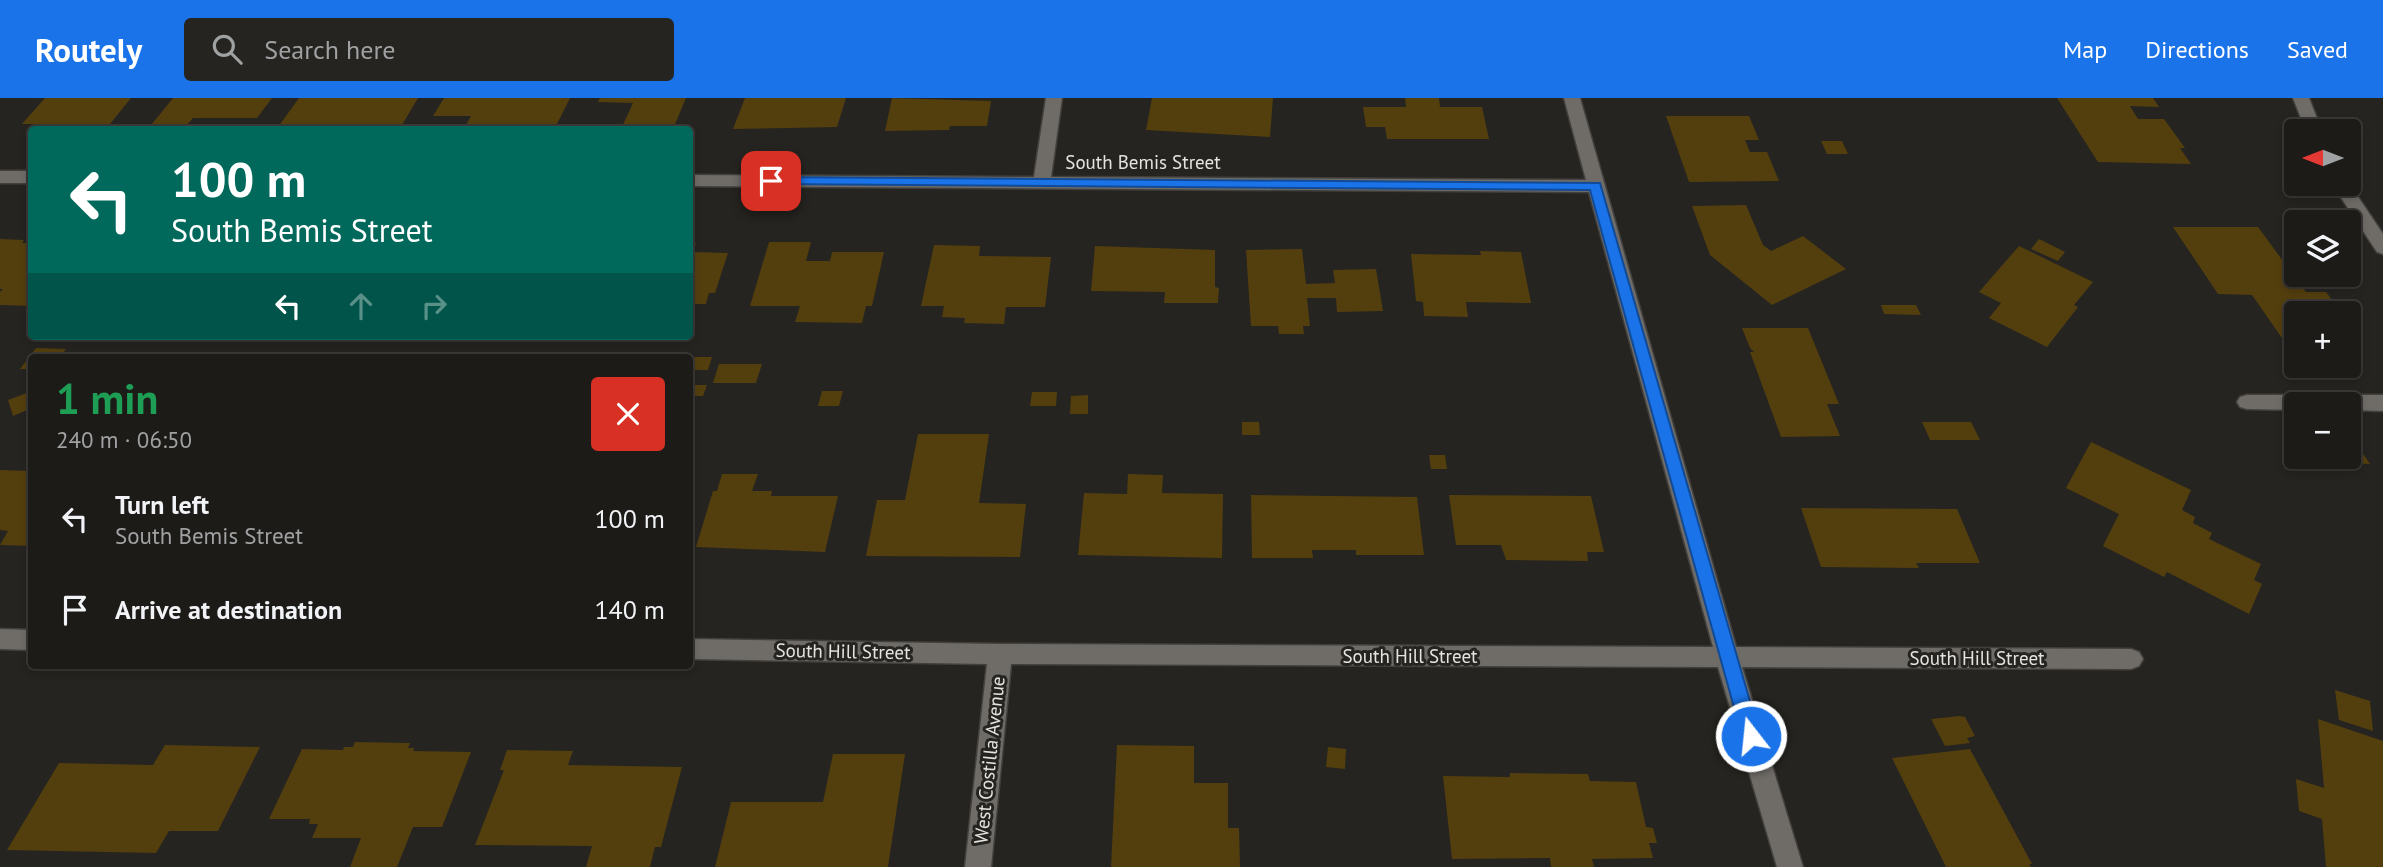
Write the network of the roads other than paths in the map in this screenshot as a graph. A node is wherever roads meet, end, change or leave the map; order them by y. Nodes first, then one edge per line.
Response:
1 (1055, 98) edge
2 (1572, 98) edge
3 (2301, 98) edge
4 (2309, 119) edge
5 (0, 177) edge
6 (28, 177) edge
7 (693, 181) edge
8 (1042, 182) junction
9 (1595, 186) junction
10 (2349, 196) edge
11 (2383, 248) edge
12 (2247, 402) dead end
13 (2383, 403) edge
14 (0, 639) edge
15 (28, 640) edge
16 (693, 649) edge
17 (1000, 653) junction
18 (1727, 657) junction
19 (2131, 659) dead end
20 (978, 867) edge
21 (1790, 867) edge

1 - 8 street
2 - 9 street
3 - 4 street
5 - 6 street
7 - 8 street, South Bemis Street
8 - 9 street, South Bemis Street
9 - 18 street
10 - 11 street
12 - 13 street
14 - 15 street
16 - 17 street, South Hill Street
17 - 18 street, South Hill Street
17 - 20 street, West Costilla Avenue
18 - 19 street, South Hill Street
18 - 21 street

